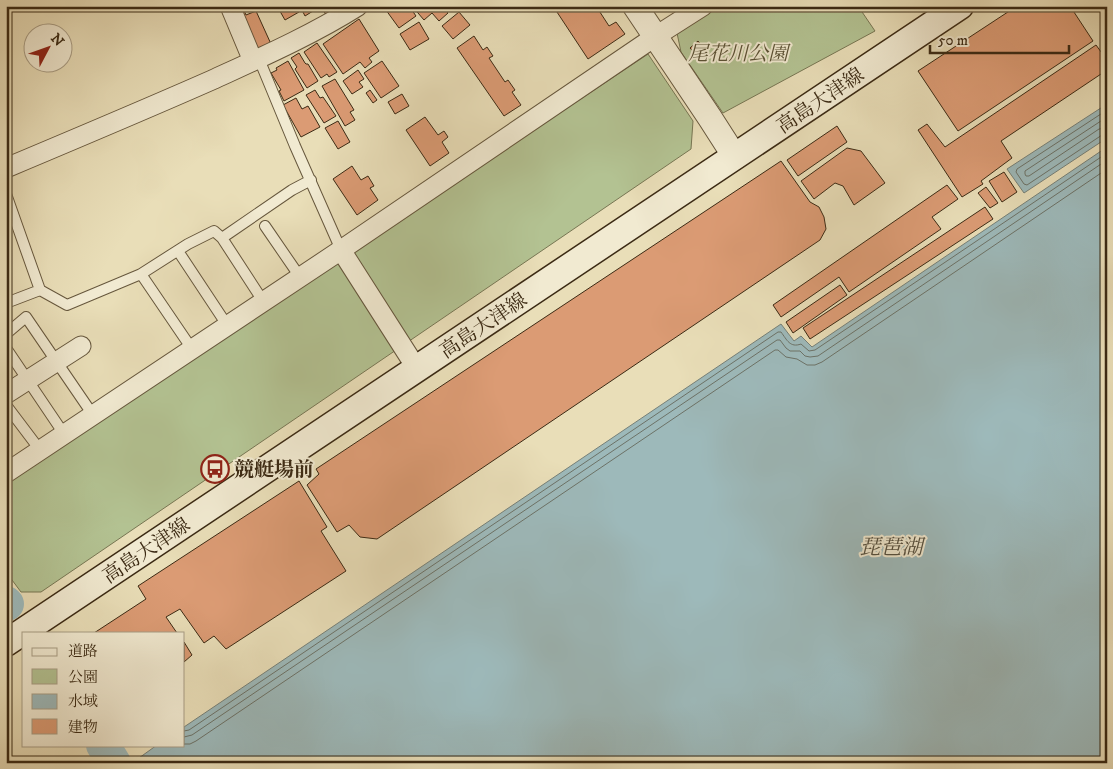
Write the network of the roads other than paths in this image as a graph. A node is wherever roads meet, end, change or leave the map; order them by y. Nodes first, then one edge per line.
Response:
1 (230, 6) edge
2 (358, 6) edge
3 (635, 6) edge
4 (703, 6) edge
5 (960, 6) edge
6 (656, 36) junction
7 (256, 60) junction
8 (735, 157) junction
9 (6, 168) edge
10 (311, 180) junction
11 (6, 194) edge
12 (265, 226) dead end
13 (222, 238) junction
14 (178, 250) junction
15 (341, 250) junction
16 (141, 274) junction
17 (300, 277) junction
18 (40, 290) junction
19 (263, 302) junction
20 (6, 303) edge
21 (227, 325) junction
22 (6, 334) edge
23 (81, 346) dead end
24 (6, 348) edge
25 (192, 349) junction
26 (57, 362) junction
27 (417, 369) junction
28 (28, 380) junction
29 (6, 394) edge
30 (6, 405) edge
31 (93, 415) junction
32 (64, 434) junction
33 (40, 450) junction
34 (8, 468) edge
35 (9, 634) edge

1 - 7 street
2 - 7 street
3 - 6 street
4 - 6 street
5 - 8 main road, 高島大津線
6 - 8 street
6 - 15 street
7 - 9 street
7 - 10 lane
8 - 27 main road, 高島大津線
10 - 13 lane
10 - 15 lane
11 - 18 lane
12 - 17 lane
13 - 14 lane
13 - 19 lane
14 - 16 lane
14 - 21 lane
15 - 17 street
15 - 27 street
16 - 18 lane
16 - 25 lane
17 - 19 street
18 - 20 lane
19 - 21 street
21 - 25 street
22 - 26 lane
23 - 26 street
24 - 28 lane
25 - 31 street
26 - 28 street
26 - 31 lane
27 - 35 main road, 高島大津線
28 - 29 street
28 - 32 lane
30 - 33 lane
31 - 32 street
32 - 33 street
33 - 34 street

